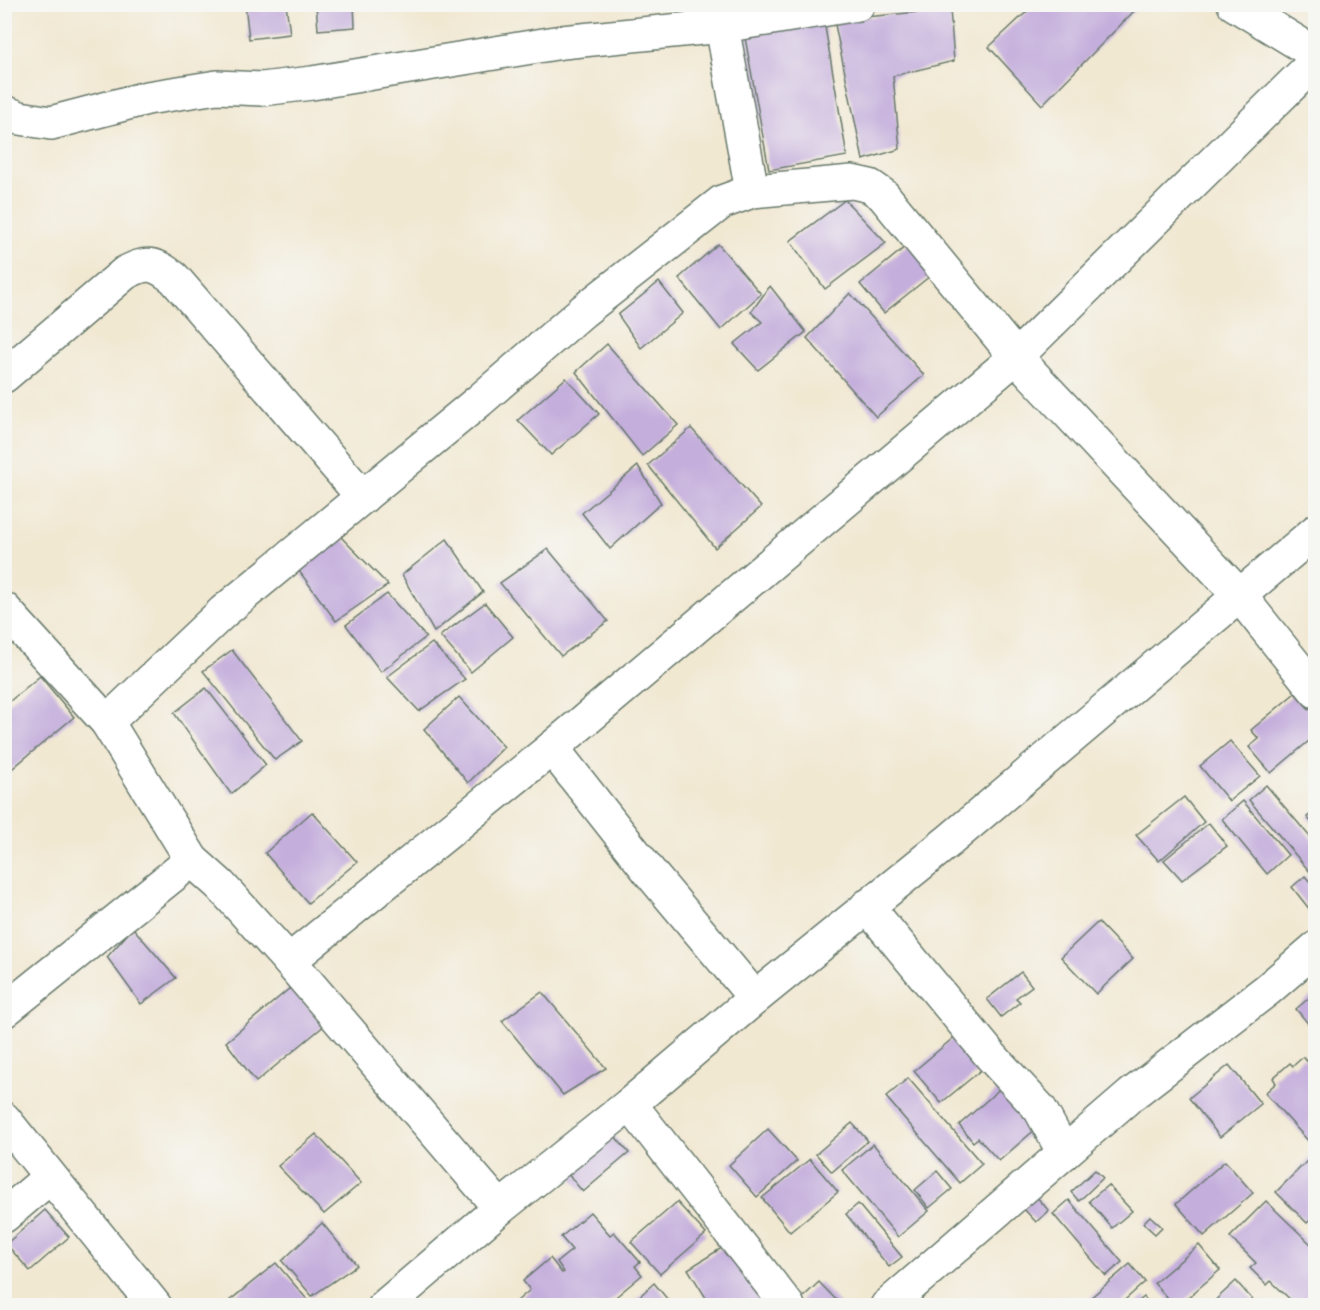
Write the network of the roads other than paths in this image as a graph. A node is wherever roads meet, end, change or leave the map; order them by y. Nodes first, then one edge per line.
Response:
1 (858, 4) edge
2 (1234, 4) edge
3 (722, 26) junction
4 (1316, 54) edge
5 (1316, 61) edge
6 (4, 112) edge
7 (752, 191) junction
8 (1016, 357) junction
9 (4, 376) edge
10 (363, 497) junction
11 (1316, 531) edge
12 (1240, 597) junction
13 (4, 609) edge
14 (1316, 691) edge
15 (108, 722) junction
16 (552, 748) junction
17 (192, 860) junction
18 (867, 906) junction
19 (1316, 948) edge
20 (289, 961) junction
21 (754, 998) junction
22 (4, 1011) edge
23 (630, 1104) junction
24 (4, 1119) edge
25 (1064, 1153) junction
26 (50, 1177) junction
27 (500, 1208) junction
28 (4, 1216) edge
29 (155, 1305) edge
30 (385, 1305) edge
31 (788, 1305) edge
32 (887, 1305) edge

1 - 3 street
2 - 4 street
3 - 6 street
3 - 7 street
5 - 8 street
7 - 8 street
7 - 10 street
8 - 12 street
8 - 16 street
9 - 10 street
10 - 15 street
11 - 12 street
12 - 14 street
12 - 18 street
13 - 15 street
15 - 17 street
16 - 20 street
16 - 21 street
17 - 20 street
17 - 22 street
18 - 21 street
18 - 25 street
19 - 25 street
20 - 27 street
21 - 23 street
23 - 27 street
23 - 31 street
24 - 26 street
25 - 32 street
26 - 28 street
26 - 29 street
27 - 30 street

